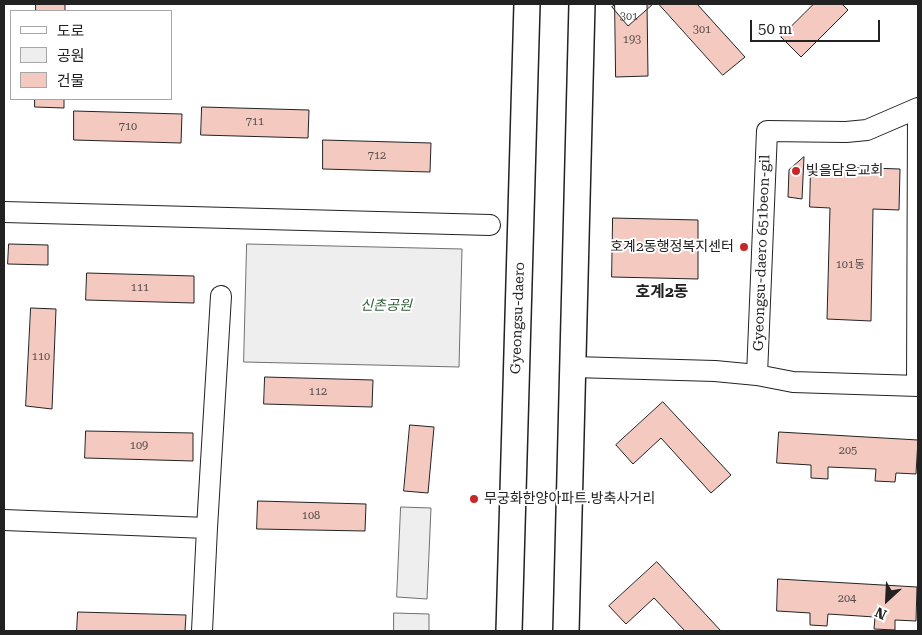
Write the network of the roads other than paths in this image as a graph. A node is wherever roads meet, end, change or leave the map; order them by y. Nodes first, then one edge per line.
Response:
1 (527, 4) edge
2 (582, 4) edge
3 (918, 108) edge
4 (918, 114) edge
5 (4, 212) edge
6 (490, 224) dead end
7 (221, 296) dead end
8 (573, 366) junction
9 (757, 376) junction
10 (918, 386) edge
11 (4, 520) edge
12 (208, 528) junction
13 (202, 631) edge
14 (510, 631) edge
15 (566, 631) edge

1 - 14 main road, Gyeongsu-daero
2 - 8 main road
3 - 9 street, Gyeongsu-daero 651beon-gil
4 - 10 street
5 - 6 street
7 - 12 street
8 - 9 street
8 - 15 main road
9 - 10 street
11 - 12 street
12 - 13 street

